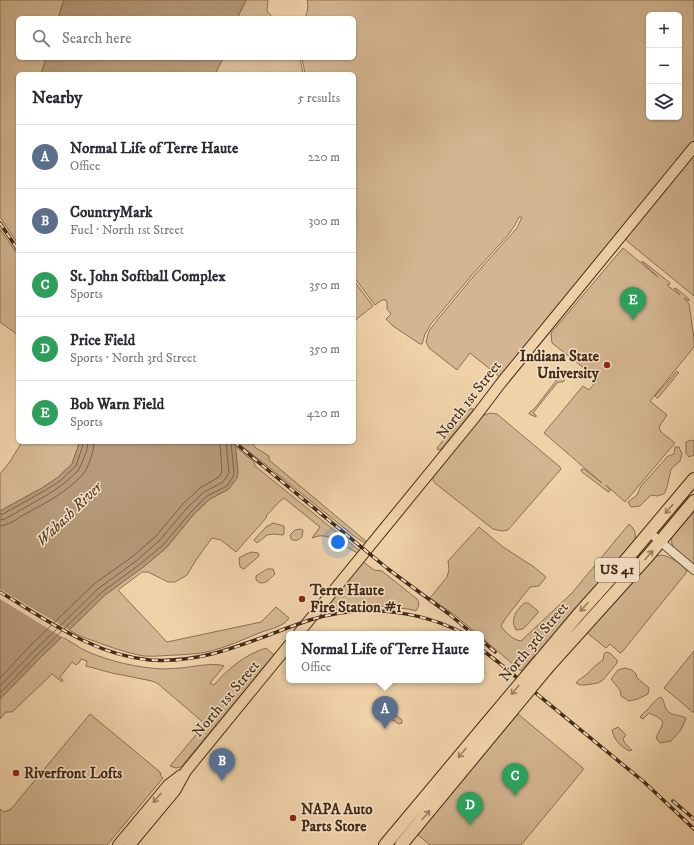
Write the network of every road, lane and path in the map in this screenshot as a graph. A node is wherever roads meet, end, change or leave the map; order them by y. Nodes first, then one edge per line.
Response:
1 (694, 147) edge
2 (694, 479) edge
3 (694, 501) edge
4 (649, 532) junction
5 (660, 542) junction
6 (694, 570) edge
7 (300, 631) edge
8 (286, 649) edge
9 (544, 664) junction
10 (492, 727) junction
11 (186, 771) junction
12 (118, 845) edge
13 (130, 845) edge
14 (385, 845) edge
15 (401, 845) edge

1 - 7 main road, North 1st Street
2 -> 4 highway, North 3rd Street / US 41
3 - 5 highway, North 3rd Street / US 41
4 - 5 street
4 -> 9 highway, North 3rd Street / US 41
5 - 6 street
9 -> 5 highway, North 3rd Street / US 41
8 - 11 main road, North 1st Street
9 - 10 highway, North 3rd Street / US 41, bridge
10 -> 14 highway, North 3rd Street / US 41
15 -> 10 highway, North 3rd Street / US 41
11 -> 12 main road, North 1st Street
11 - 13 main road, North 1st Street

